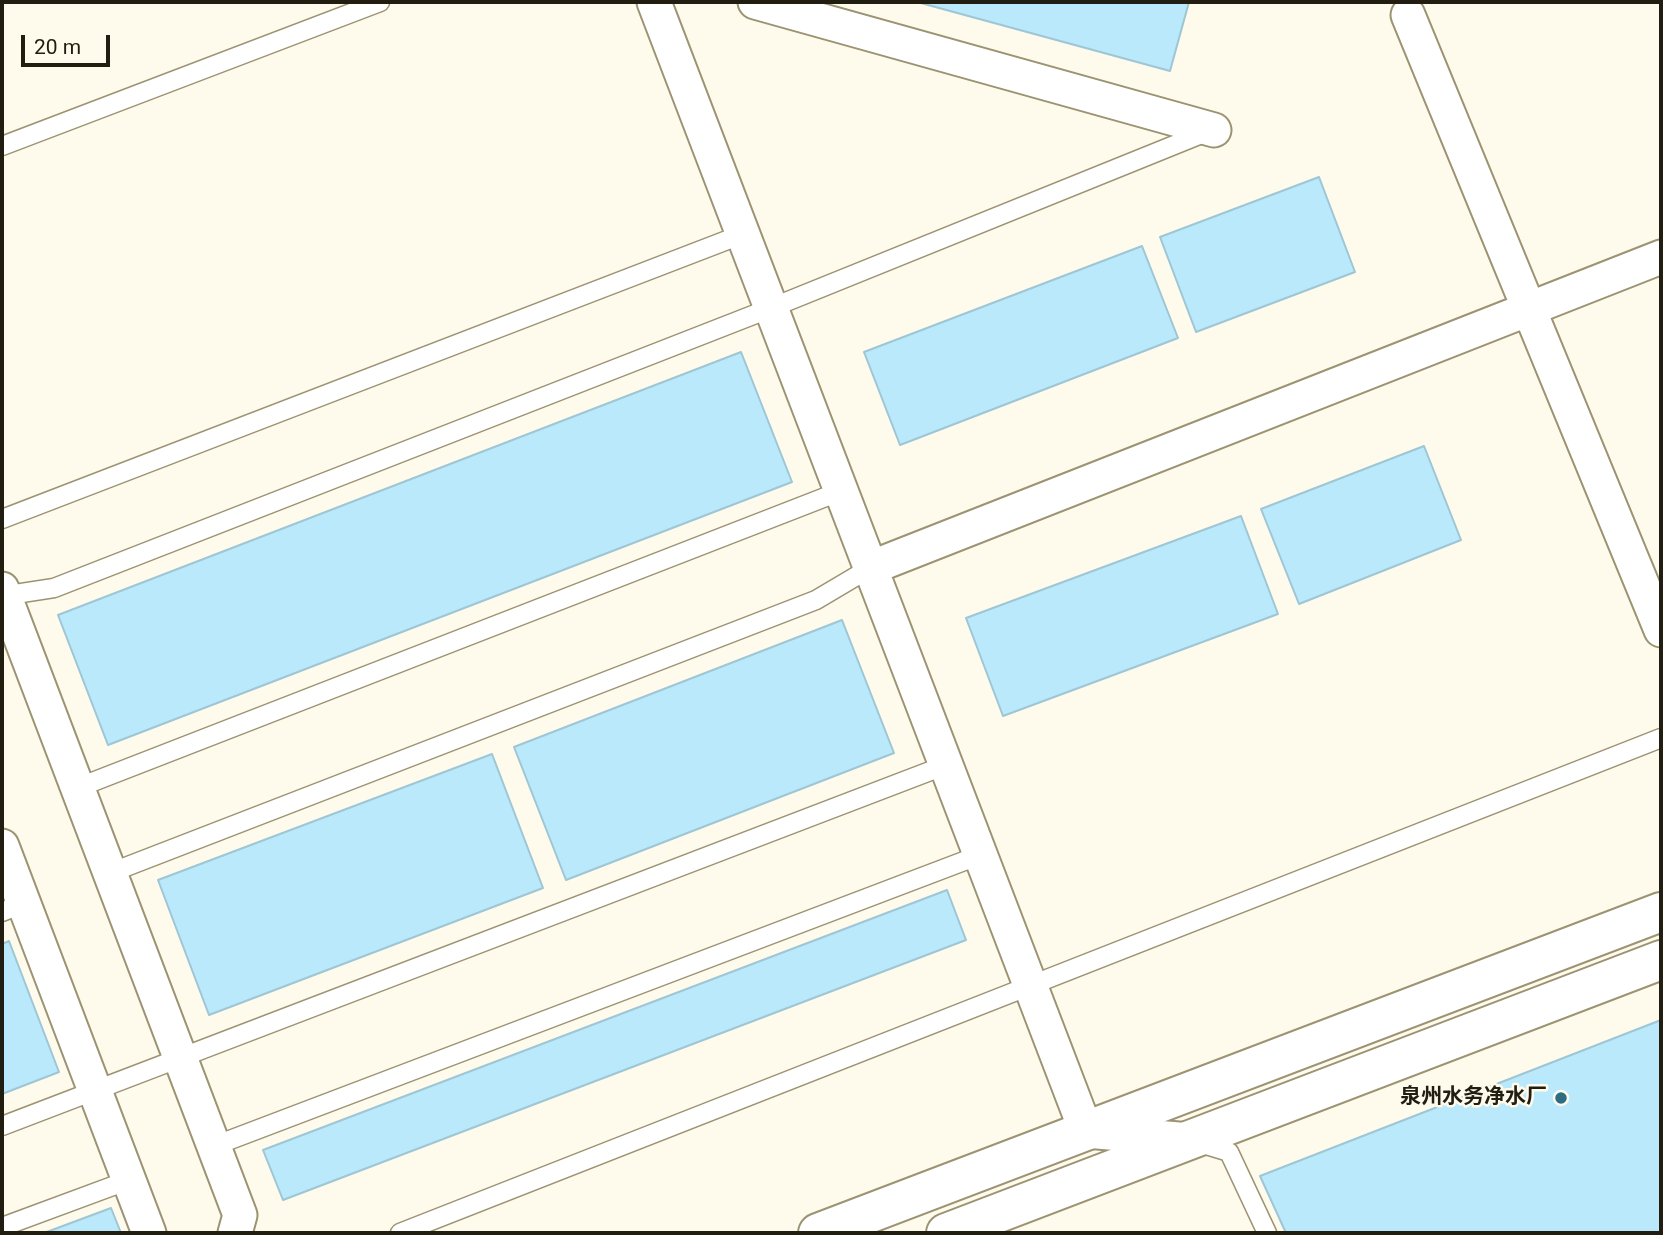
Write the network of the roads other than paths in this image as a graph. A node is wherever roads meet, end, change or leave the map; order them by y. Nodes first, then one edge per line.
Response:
1 (380, 2) edge
2 (654, 2) edge
3 (755, 2) edge
4 (1408, 15) dead end
5 (1214, 130) joint
6 (2, 146) edge
7 (743, 234) junction
8 (1661, 257) edge
9 (771, 308) junction
10 (1530, 311) junction
11 (841, 491) junction
12 (2, 519) edge
13 (870, 568) junction
14 (3, 594) edge
15 (1661, 630) edge
16 (1661, 738) edge
17 (946, 765) junction
18 (78, 788) junction
19 (2, 846) edge
20 (981, 855) junction
21 (110, 873) junction
22 (13, 907) edge
23 (1661, 912) edge
24 (1661, 960) edge
25 (1031, 986) junction
26 (180, 1058) junction
27 (95, 1091) junction
28 (2, 1126) edge
29 (1086, 1131) junction
30 (1190, 1140) junction
31 (214, 1146) junction
32 (129, 1180) junction
33 (2, 1227) edge
34 (149, 1233) edge
35 (236, 1233) edge
36 (400, 1233) edge
37 (818, 1233) edge
38 (946, 1233) edge
39 (1267, 1233) edge

1 - 6 lane
2 - 7 street
3 - 5 street
4 - 10 street
5 - 9 lane
7 - 9 street
7 - 12 lane
8 - 10 street
9 - 11 street
9 - 14 lane
10 - 13 street
10 - 15 street
11 - 13 street
11 - 18 lane
13 - 17 street
13 - 21 lane
14 - 18 street
16 - 25 lane
17 - 20 street
17 - 26 lane
18 - 21 street
19 - 22 street
20 - 25 street
20 - 31 lane
21 - 26 street
22 - 27 street
23 - 29 main road
24 - 30 main road
25 - 29 street
25 - 36 lane
26 - 27 lane
26 - 31 street
27 - 28 lane
27 - 32 street
29 - 30 street
29 - 37 main road
30 - 38 main road
30 - 39 lane
31 - 35 street
32 - 33 lane
32 - 34 street

